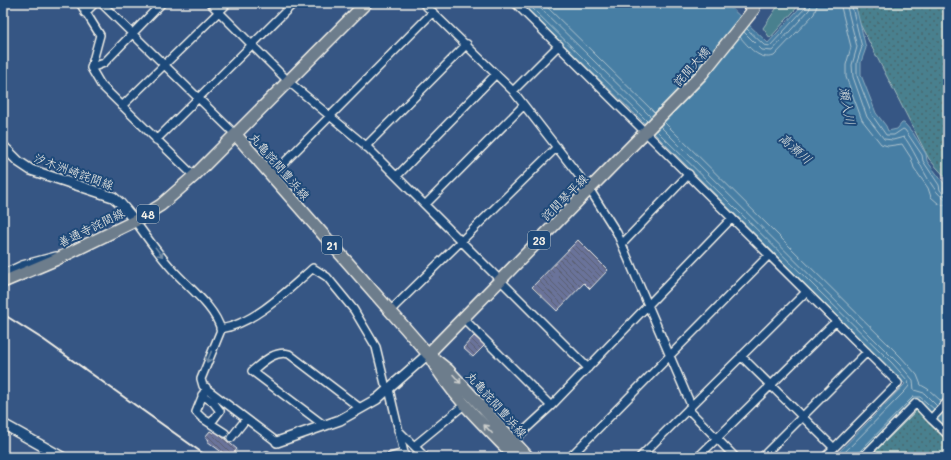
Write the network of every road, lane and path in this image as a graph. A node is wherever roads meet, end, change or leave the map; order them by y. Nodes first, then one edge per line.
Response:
1 (80, 3) edge
2 (95, 3) edge
3 (101, 3) edge
4 (162, 3) edge
5 (210, 3) edge
6 (228, 3) edge
7 (294, 3) edge
8 (366, 3) edge
9 (423, 3) edge
10 (516, 3) edge
11 (754, 5) edge
12 (219, 12) junction
13 (433, 12) junction
14 (85, 13) junction
15 (132, 33) junction
16 (467, 44) junction
17 (559, 45) junction
18 (252, 46) junction
19 (164, 64) junction
20 (91, 68) junction
21 (496, 74) junction
22 (289, 82) junction
23 (513, 91) junction
24 (197, 99) junction
25 (524, 105) junction
26 (122, 106) junction
27 (332, 116) junction
28 (648, 130) junction
29 (236, 135) junction
30 (156, 140) junction
31 (3, 146) edge
32 (365, 146) junction
33 (557, 147) junction
34 (689, 174) junction
35 (194, 176) junction
36 (272, 176) junction
37 (396, 176) junction
38 (590, 190) junction
39 (426, 204) junction
40 (732, 218) junction
41 (135, 221) junction
42 (462, 241) junction
43 (622, 244) junction
44 (769, 255) junction
45 (4, 273) edge
46 (499, 280) junction
47 (806, 292) junction
48 (648, 303) junction
49 (390, 311) junction
50 (463, 318) junction
51 (836, 321) junction
52 (220, 329) junction
53 (867, 352) junction
54 (428, 354) junction
55 (670, 355) junction
56 (742, 356) junction
57 (588, 368) junction
58 (770, 384) junction
59 (206, 387) junction
60 (389, 388) junction
61 (202, 395) junction
62 (948, 402) edge
63 (464, 405) junction
64 (551, 406) junction
65 (690, 407) junction
66 (360, 408) junction
67 (802, 417) junction
68 (246, 419) junction
69 (932, 419) junction
70 (211, 423) junction
71 (3, 424) edge
72 (325, 426) junction
73 (398, 430) junction
74 (224, 433) dead end
75 (948, 435) edge
76 (231, 438) dead end
77 (717, 438) junction
78 (513, 440) junction
79 (277, 442) joint
80 (414, 446) junction
81 (834, 448) junction
82 (404, 455) edge
83 (62, 457) edge
84 (390, 457) edge
85 (425, 457) edge
86 (515, 457) edge
87 (528, 457) edge
88 (570, 457) edge
89 (640, 457) edge
90 (698, 457) edge
91 (735, 457) edge
92 (762, 457) edge
93 (825, 457) edge
94 (863, 457) edge

1 - 14 street
2 - 14 street
3 - 15 street
4 - 15 street
5 - 12 street
6 - 12 street
7 - 18 street
8 - 22 main road, 丸亀詫間豊浜線
9 - 13 street
10 - 17 street
11 - 28 main road, 詫間大橋 / 23
12 - 18 street
12 - 19 street
13 - 16 street
13 - 27 street
14 - 20 street
15 - 19 street
15 - 20 street
16 - 21 street
16 - 32 street
17 - 23 street
17 - 28 street
18 - 22 street
18 - 24 street
19 - 24 street
19 - 26 street
20 - 26 street
21 - 23 street
21 - 37 street
22 - 27 street
22 - 29 main road, 丸亀詫間豊浜線
23 - 25 street
24 - 29 street
24 - 30 street
25 - 33 street
25 - 39 street
26 - 30 street
27 - 32 street
27 - 36 street
28 - 34 street
28 - 38 main road, 詫間琴平線 / 23
29 - 35 main road, 善通寺詫間線 / 48
29 - 36 main road, 丸亀詫間豊浜線 / 21
30 - 35 street
31 - 41 main road, 汐木洲崎詫間線
32 - 37 street
33 - 38 street
33 - 42 street
34 - 40 street
34 - 43 street
35 - 41 main road, 善通寺詫間線 / 48
36 - 49 main road, 丸亀詫間豊浜線 / 21
37 - 39 street
38 - 43 street
38 - 46 main road, 詫間琴平線 / 23
39 - 42 street
40 - 44 street
40 - 48 street
41 - 45 main road, 善通寺詫間線 / 48
41 -> 52 street
42 - 46 street
42 - 49 street
43 - 48 street
44 - 47 street
44 - 55 street
46 - 50 main road, 詫間琴平線 / 23
46 - 57 street
47 - 51 street
47 - 56 street
48 - 55 street
48 - 57 street
49 - 54 main road, 丸亀詫間豊浜線 / 21
50 - 54 main road, 詫間琴平線 / 23
50 - 64 street
51 - 53 street
51 - 58 street
52 -> 59 street
52 - 60 street
53 - 67 street
53 - 81 street
54 - 60 main road
54 - 63 main road, 丸亀詫間豊浜線 / 21
54 -> 78 main road, 丸亀詫間豊浜線 / 21
55 - 65 street
55 - 88 street
56 - 58 street
56 - 65 street
57 - 64 street
58 - 67 street
58 - 77 street
59 - 61 street
59 - 68 street
60 - 66 main road
60 - 73 street
61 - 70 street
61 - 70 street
62 - 69 street
63 - 80 street
86 -> 63 main road, 丸亀詫間豊浜線 / 21
64 - 78 street
65 - 77 street
65 - 89 street
66 - 72 main road
66 - 72 street
67 - 81 street
67 - 92 street
68 - 76 street
68 - 79 street
69 - 75 street
69 - 94 street
70 - 74 street
71 - 83 main road
72 - 79 main road
73 - 80 street
73 - 82 street
77 - 90 street
77 - 91 street
78 - 87 main road, 丸亀詫間豊浜線 / 21
80 - 85 street
81 - 93 street
82 - 84 street

